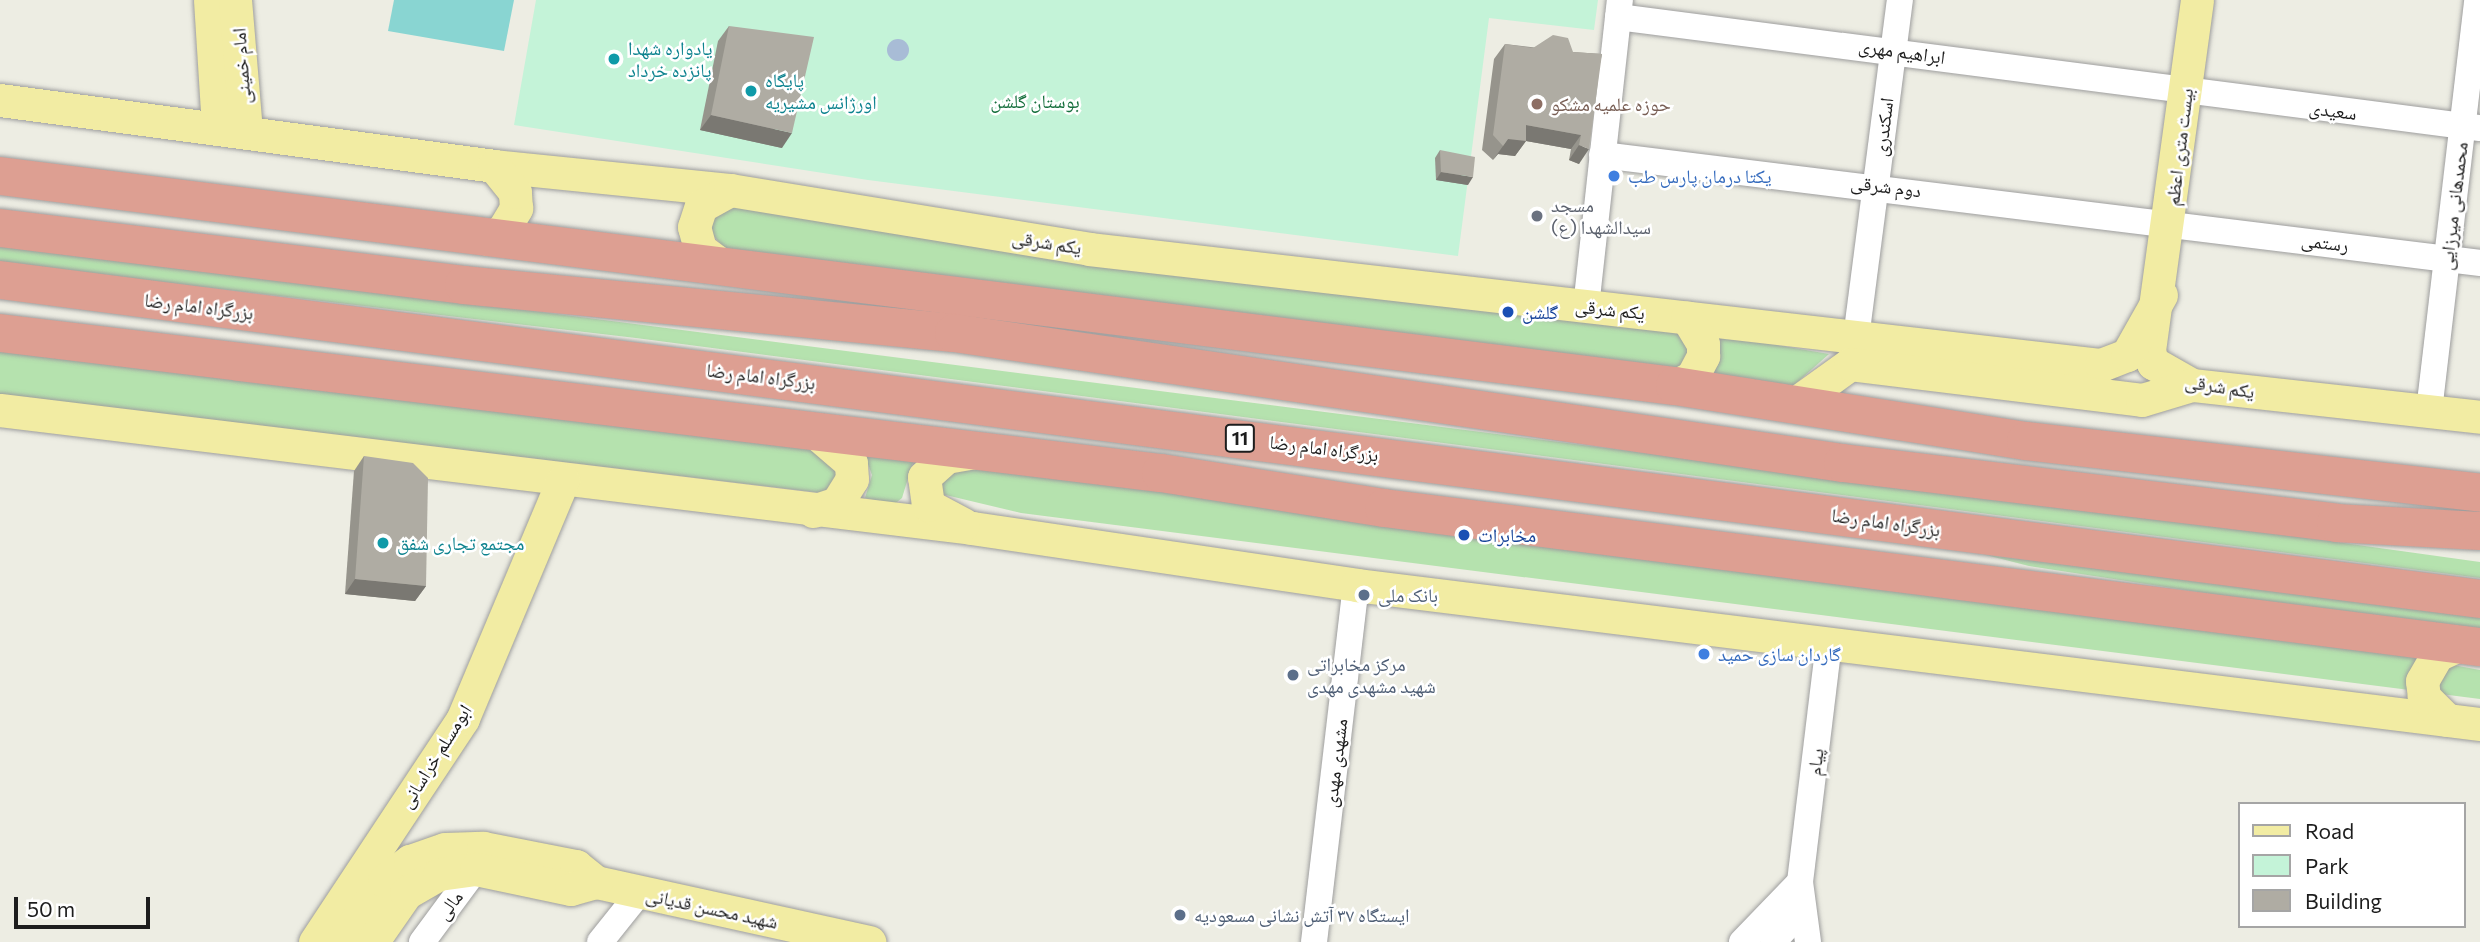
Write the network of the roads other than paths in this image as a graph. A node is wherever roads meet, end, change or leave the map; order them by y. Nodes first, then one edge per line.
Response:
1 (210, 0) edge
2 (235, 0) edge
3 (1899, 0) edge
4 (2197, 0) edge
5 (2477, 0) edge
6 (1619, 8) edge
7 (1893, 50) junction
8 (2186, 89) junction
9 (0, 100) edge
10 (2471, 127) edge
11 (232, 130) junction
12 (1602, 155) junction
13 (494, 166) junction
14 (0, 176) edge
15 (1876, 184) junction
16 (730, 190) junction
17 (0, 199) edge
18 (163, 200) junction
19 (2170, 226) junction
20 (0, 228) edge
21 (488, 239) junction
22 (2446, 258) junction
23 (2480, 262) edge
24 (723, 266) junction
25 (0, 280) edge
26 (863, 284) junction
27 (2161, 295) junction
28 (1586, 307) junction
29 (1687, 317) junction
30 (0, 333) edge
31 (1856, 338) junction
32 (2192, 385) junction
33 (1290, 386) junction
34 (1675, 386) junction
35 (1796, 403) junction
36 (0, 410) edge
37 (2429, 411) junction
38 (2480, 417) edge
39 (816, 433) junction
40 (976, 452) junction
41 (1161, 473) junction
42 (1564, 479) junction
43 (563, 480) junction
44 (2480, 494) edge
45 (813, 511) junction
46 (2336, 523) junction
47 (1902, 524) junction
48 (972, 527) junction
49 (2480, 531) edge
50 (2480, 553) edge
51 (1356, 585) junction
52 (2480, 599) edge
53 (2253, 618) junction
54 (1829, 643) junction
55 (2470, 645) edge
56 (2448, 720) junction
57 (2480, 724) edge
58 (476, 869) junction
59 (596, 882) junction
60 (1800, 882) junction
61 (640, 892) junction
62 (1802, 910) junction
63 (771, 932) edge
64 (315, 942) edge
65 (341, 942) edge
66 (372, 942) edge
67 (422, 942) edge
68 (600, 942) edge
69 (869, 942) edge
70 (1314, 942) edge
71 (1742, 942) edge
72 (1773, 942) edge
73 (1808, 942) edge

1 - 11 main road, امام خمینی
2 - 11 main road, امام خمینی
3 - 7 street, اسکندری
4 - 8 main road, بیست متری اعظم
5 - 10 street, محمدهانی میرزایی
6 - 7 street, ابراهیم مهری
6 - 12 street
7 - 8 street, ابراهیم مهری
7 - 15 street, اسکندری
8 - 10 street, سعیدی
8 - 19 main road, بیست متری اعظم
9 - 11 main road, یکم شرقی
10 - 22 street, محمدهانی میرزایی
11 - 13 main road, یکم شرقی
12 - 15 street, دوم شرقی
12 - 28 street
13 - 16 main road, یکم شرقی
13 - 21 main road
14 - 18 highway
15 - 19 street, دوم شرقی
15 - 31 street, اسکندری
16 - 24 main road
16 - 28 main road, یکم شرقی
17 - 18 highway
18 - 21 highway
19 - 22 street, رستمی
19 - 27 main road, بیست متری اعظم
20 - 33 highway
21 - 24 highway
22 - 23 street, رستمی
22 - 37 street, محمدهانی میرزایی
24 - 26 highway
25 - 42 highway, بزرگراه امام رضا / 11
26 - 33 highway
26 - 34 highway
27 - 31 main road, یکم شرقی
27 - 32 main road, یکم شرقی
28 - 29 main road, یکم شرقی
29 - 31 main road, یکم شرقی
29 - 34 main road
30 - 39 highway
32 - 35 main road
32 - 37 main road, یکم شرقی
33 - 46 highway
34 - 35 highway
35 - 44 highway
36 - 43 main road
37 - 38 main road, یکم شرقی
39 - 40 highway
39 - 45 main road
40 - 41 highway
40 - 48 main road
41 - 42 highway
41 - 53 highway
42 - 47 highway, بزرگراه امام رضا / 11
43 - 45 main road
43 - 64 main road, ابومسلم خراسانی
45 - 48 main road
46 - 49 highway
46 - 50 highway
47 - 52 highway, بزرگراه امام رضا / 11
47 - 53 highway
48 - 51 main road
51 - 54 main road
51 - 70 street, مشهدی مهدی
53 - 55 highway
54 - 56 main road
54 - 60 street, پیام
55 - 56 main road
56 - 57 main road
58 - 59 main road, شهید محسن قدیانی
58 - 66 main road, شهید محسن قدیانی
58 - 67 street, مالی
59 - 61 main road, شهید محسن قدیانی
59 - 65 main road, شهید محسن قدیانی
60 - 62 street, پیام
60 - 71 street
61 - 63 main road, شهید محسن قدیانی
61 - 68 street
62 - 72 street
62 - 73 street, پیام
63 - 69 main road, شهید محسن قدیانی

